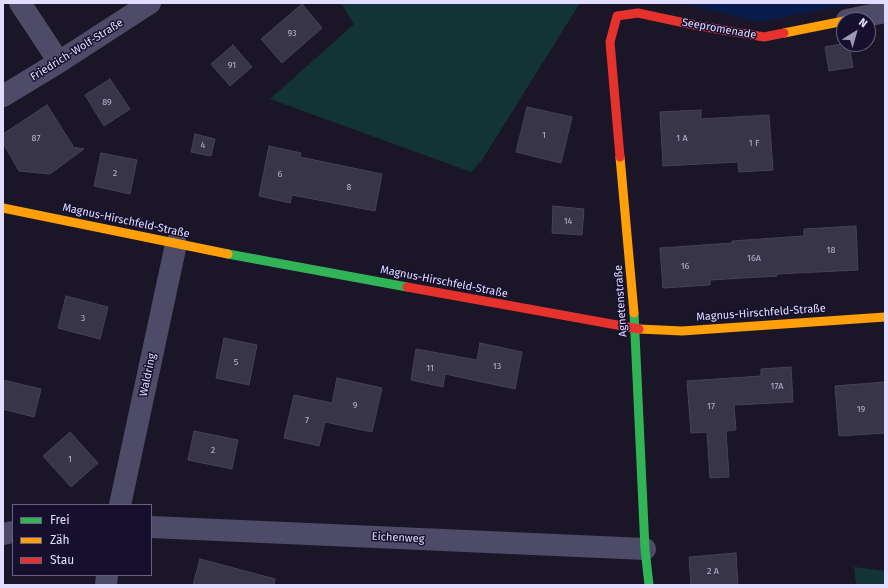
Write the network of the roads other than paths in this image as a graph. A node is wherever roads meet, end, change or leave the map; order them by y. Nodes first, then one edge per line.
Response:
1 (20, 3) edge
2 (150, 3) edge
3 (616, 16) joint
4 (836, 22) edge
5 (59, 62) junction
6 (3, 96) edge
7 (3, 208) edge
8 (176, 244) junction
9 (885, 317) edge
10 (636, 330) junction
11 (120, 504) edge
12 (152, 527) edge
13 (645, 549) junction
14 (649, 585) edge

1 - 5 street
2 - 5 street, Friedrich-Wolf-Straße
3 - 4 street, Seepromenade
3 - 10 street, Agnetenstraße
5 - 6 street, Friedrich-Wolf-Straße
7 - 8 street, Magnus-Hirschfeld-Straße
8 - 10 street, Magnus-Hirschfeld-Straße
8 - 11 street, Waldring
9 - 10 street, Magnus-Hirschfeld-Straße
10 - 13 street, Agnetenstraße
12 - 13 street, Eichenweg
13 - 14 street, Agnetenstraße

